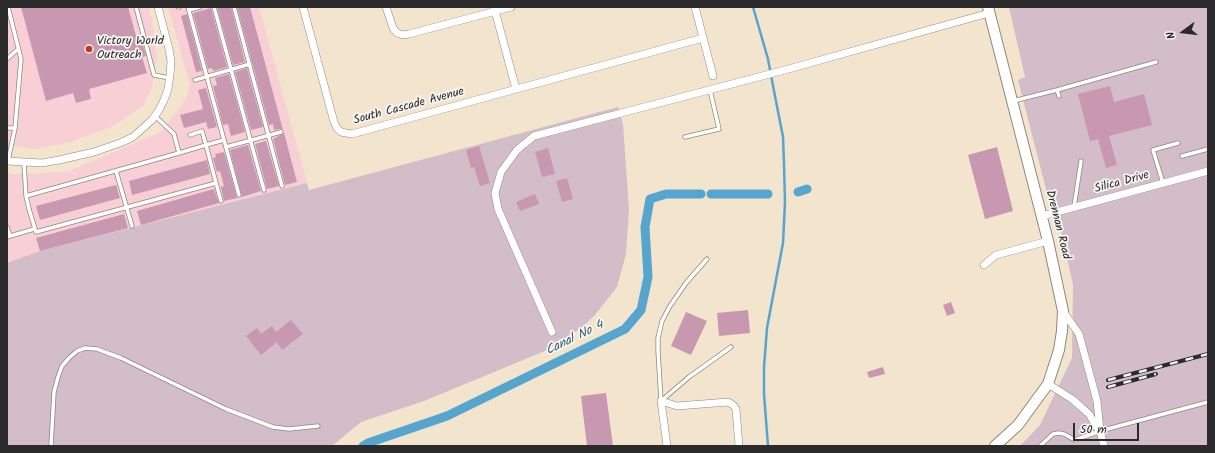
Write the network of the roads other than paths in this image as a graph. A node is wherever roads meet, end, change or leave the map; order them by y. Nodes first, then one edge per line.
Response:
1 (8, 7) edge
2 (136, 7) edge
3 (158, 7) edge
4 (200, 7) edge
5 (214, 7) edge
6 (234, 7) edge
7 (303, 7) edge
8 (386, 7) edge
9 (511, 7) edge
10 (694, 7) edge
11 (189, 9) edge
12 (494, 9) edge
13 (988, 10) edge
14 (703, 38) junction
15 (18, 49) junction
16 (7, 59) edge
17 (1156, 62) dead end
18 (250, 64) junction
19 (231, 70) junction
20 (713, 76) dead end
21 (207, 77) junction
22 (170, 78) junction
23 (195, 80) dead end
24 (516, 89) junction
25 (710, 90) junction
26 (1057, 90) junction
27 (1059, 96) dead end
28 (1012, 101) junction
29 (156, 116) junction
30 (7, 128) edge
31 (15, 128) junction
32 (281, 132) dead end
33 (190, 135) dead end
34 (269, 136) junction
35 (685, 137) dead end
36 (224, 140) junction
37 (251, 141) junction
38 (1178, 143) dead end
39 (206, 145) junction
40 (226, 148) junction
41 (1208, 149) edge
42 (179, 153) junction
43 (1182, 156) dead end
44 (7, 161) edge
45 (1081, 161) dead end
46 (24, 163) junction
47 (116, 171) junction
48 (1208, 171) edge
49 (216, 183) junction
50 (1163, 183) junction
51 (282, 186) dead end
52 (264, 190) dead end
53 (239, 195) dead end
54 (26, 196) junction
55 (221, 201) dead end
56 (127, 207) junction
57 (1074, 207) junction
58 (1042, 216) junction
59 (132, 226) dead end
60 (7, 227) edge
61 (34, 228) junction
62 (8, 237) edge
63 (1048, 241) junction
64 (707, 259) dead end
65 (984, 265) dead end
66 (1063, 311) junction
67 (552, 332) dead end
68 (730, 347) dead end
69 (1048, 384) junction
70 (661, 401) junction
71 (1208, 402) edge
72 (318, 426) dead end
73 (1100, 431) junction
74 (1075, 440) junction
75 (51, 446) edge
76 (667, 446) edge
77 (740, 446) edge
78 (995, 446) edge
79 (1040, 446) edge
80 (1077, 446) edge
81 (1104, 446) edge

1 - 15 lane
2 - 22 lane
3 - 22 street
4 - 11 lane
5 - 19 lane
6 - 18 lane
7 - 24 street, South Cascade Avenue
8 - 12 street
9 - 12 street
10 - 14 street
11 - 21 lane
12 - 24 street
13 - 25 street
13 - 28 main road, Drennan Road
14 - 20 street
14 - 24 street, South Cascade Avenue
15 - 16 lane
15 - 31 lane
17 - 26 lane
18 - 19 lane
18 - 34 lane
19 - 21 lane
19 - 37 lane
21 - 23 lane
21 - 36 lane
22 - 29 street
25 - 35 lane
25 - 67 street
26 - 27 lane
26 - 28 lane
28 - 58 main road, Drennan Road
29 - 42 lane
29 - 46 street
30 - 31 lane
31 - 44 lane
32 - 34 lane
33 - 39 lane
34 - 37 lane
34 - 51 lane
36 - 39 lane
36 - 40 lane
37 - 40 lane
37 - 52 lane
38 - 50 lane
39 - 42 lane
39 - 49 lane
40 - 53 lane
41 - 43 lane
42 - 47 lane
44 - 46 street
45 - 57 lane
46 - 54 lane
47 - 54 lane
47 - 56 lane
48 - 50 street, Silica Drive
49 - 55 lane
49 - 56 lane
50 - 57 street, Silica Drive
54 - 61 lane
56 - 59 lane
56 - 61 lane
57 - 58 street, Silica Drive
58 - 63 main road, Drennan Road
60 - 62 lane
61 - 62 lane
63 - 65 street
63 - 66 main road, Drennan Road
64 - 70 lane
66 - 69 main road
66 - 73 street, Drennan Road
68 - 70 lane
69 - 73 street
69 - 78 main road
70 - 76 street
70 - 77 street
71 - 73 lane
72 - 75 lane
73 - 74 lane
73 - 81 street, Drennan Road
74 - 79 lane
74 - 80 lane

